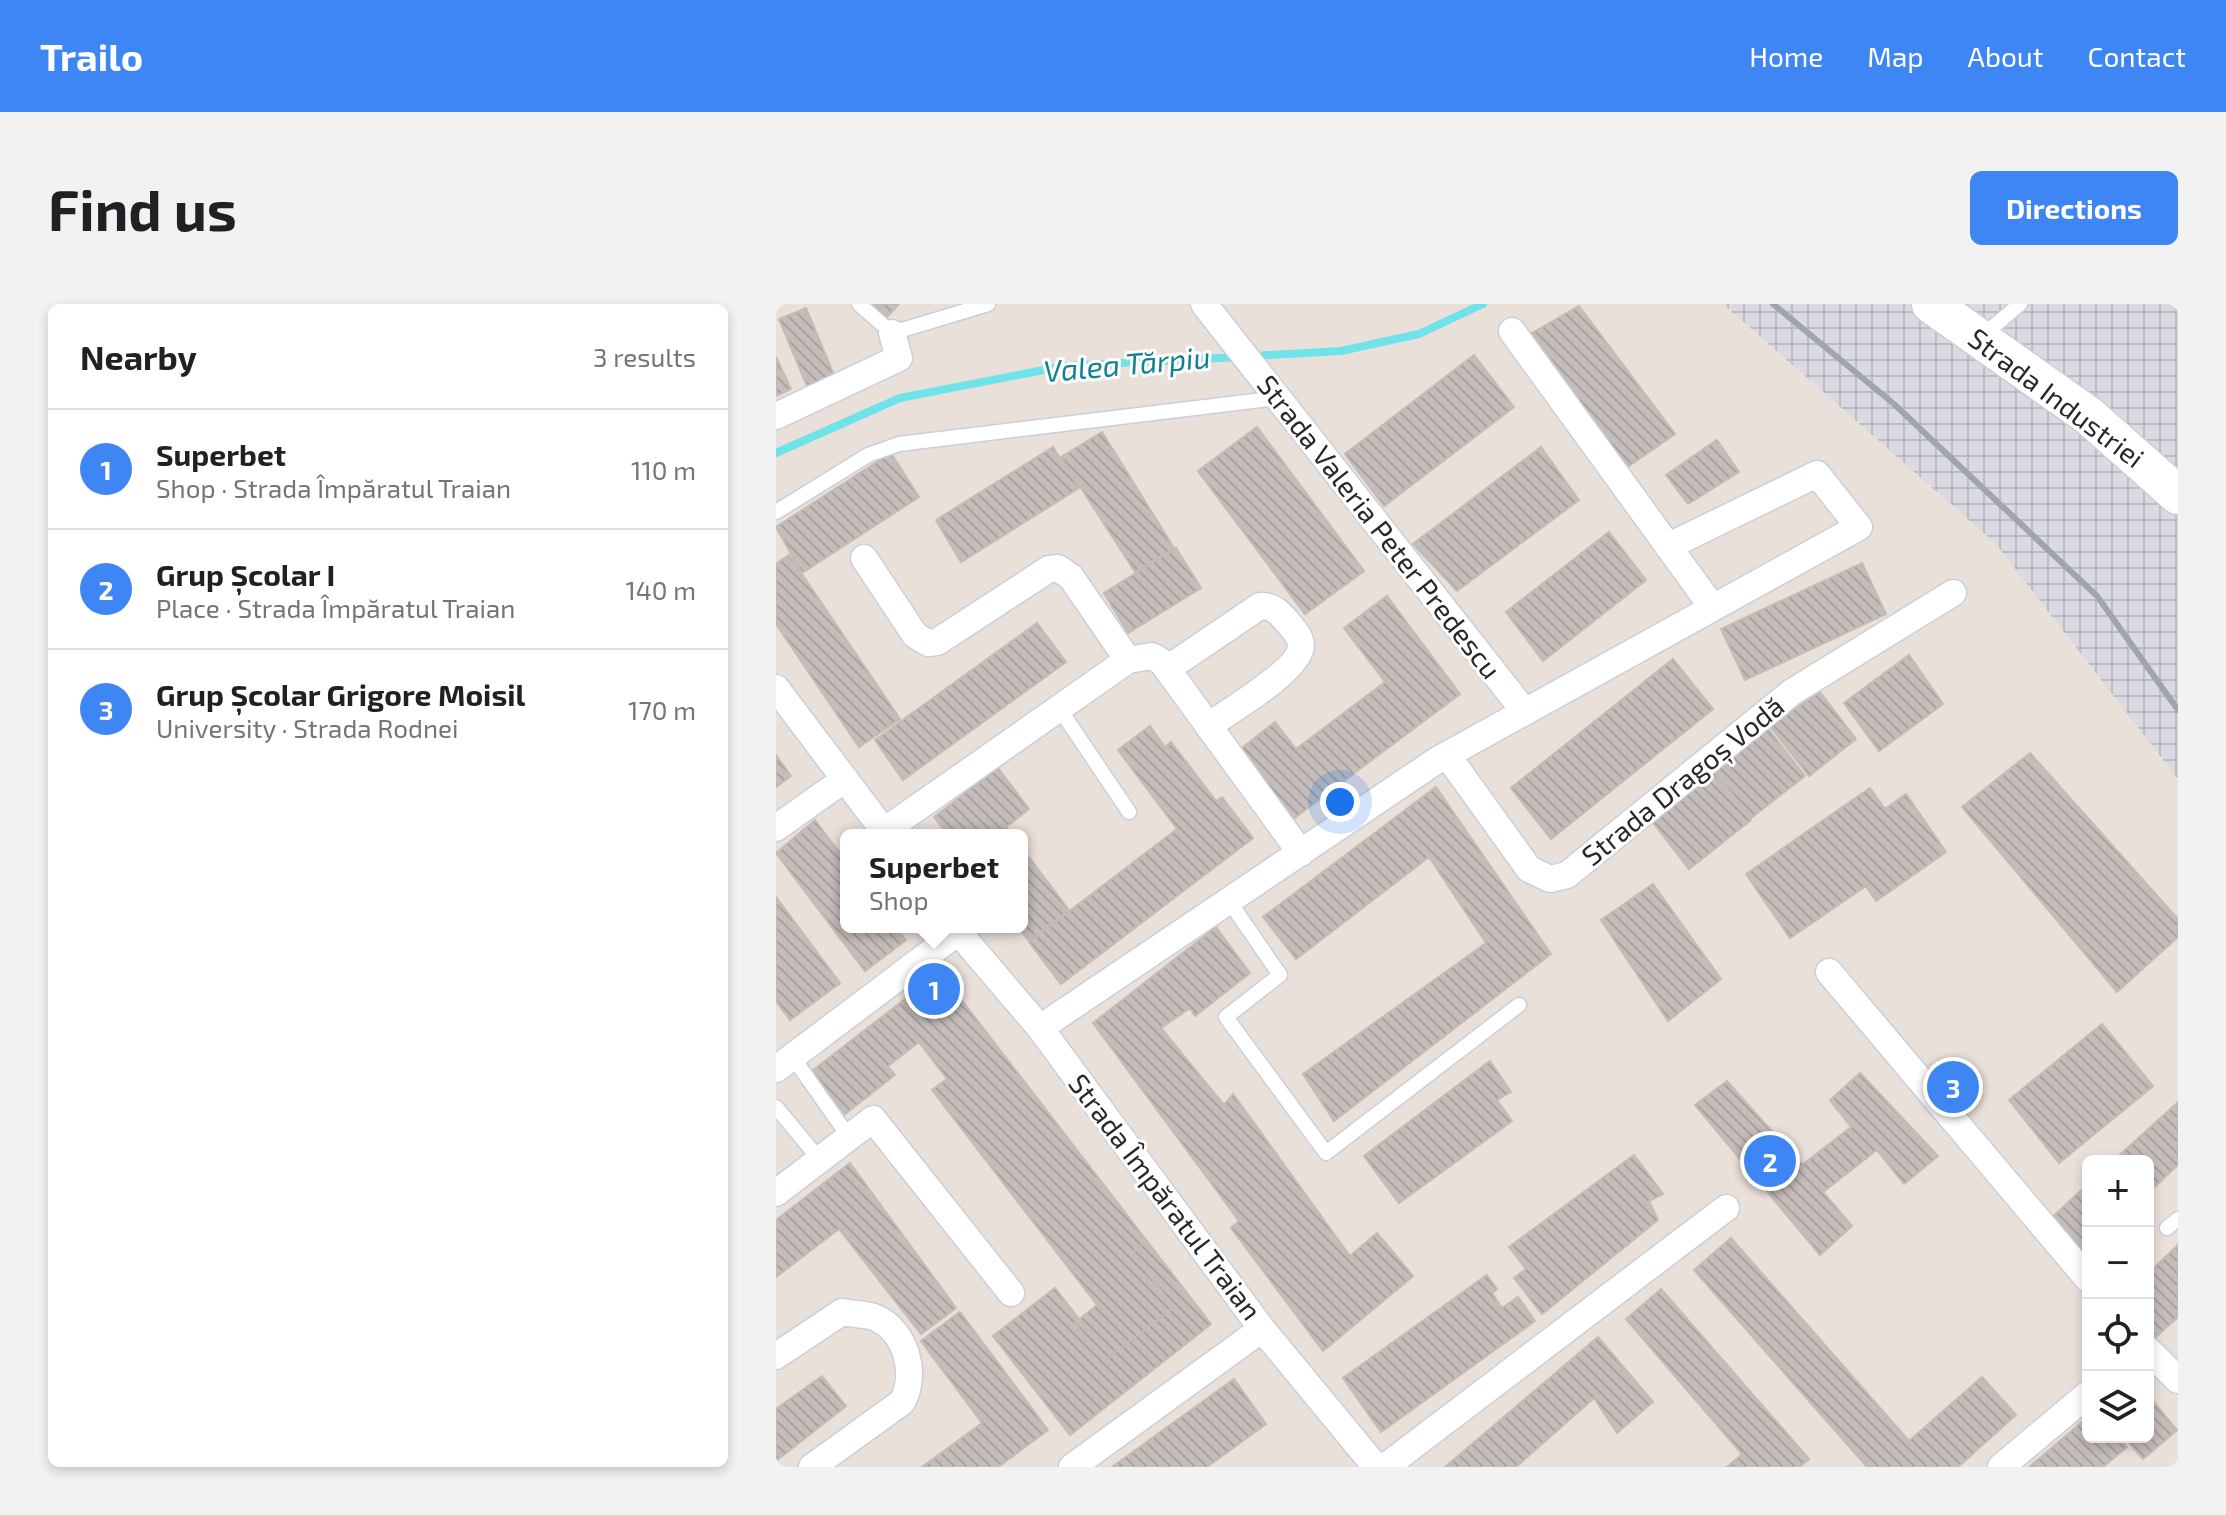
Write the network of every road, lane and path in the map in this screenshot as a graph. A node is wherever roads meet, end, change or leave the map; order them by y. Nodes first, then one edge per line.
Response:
1 (859, 304) edge
2 (988, 304) edge
3 (1931, 304) edge
4 (2020, 304) edge
5 (1206, 307) edge
6 (1512, 331) dead end
7 (892, 333) junction
8 (1980, 338) junction
9 (1278, 398) junction
10 (776, 416) edge
11 (2178, 495) edge
12 (776, 512) edge
13 (1671, 545) junction
14 (864, 558) dead end
15 (1953, 593) dead end
16 (1713, 608) junction
17 (1128, 660) junction
18 (1167, 669) junction
19 (776, 688) edge
20 (1059, 708) junction
21 (1525, 712) junction
22 (1208, 726) junction
23 (1447, 755) junction
24 (845, 779) junction
25 (1129, 812) dead end
26 (776, 828) edge
27 (883, 829) edge
28 (892, 829) edge
29 (1301, 853) junction
30 (1229, 901) junction
31 (951, 933) edge
32 (959, 933) edge
33 (1829, 972) dead end
34 (1519, 1005) dead end
35 (1040, 1028) junction
36 (782, 1059) edge
37 (776, 1107) edge
38 (849, 1137) junction
39 (820, 1160) junction
40 (776, 1193) edge
41 (1726, 1208) dead end
42 (2082, 1272) edge
43 (1011, 1293) dead end
44 (1262, 1329) junction
45 (2154, 1354) edge
46 (776, 1356) edge
47 (2174, 1369) edge
48 (2082, 1399) edge
49 (812, 1467) edge
50 (1072, 1467) edge
51 (1376, 1467) edge
52 (1385, 1467) edge
53 (2001, 1467) edge

1 - 7 lane
2 - 7 lane
3 - 8 street, Strada Industriei
4 - 8 lane
5 - 9 street, Strada Valeria Peter Predescu
6 - 13 street
7 - 10 street
8 - 11 street, Strada Industriei
9 - 12 lane
9 - 21 street, Strada Valeria Peter Predescu
13 - 16 street
13 - 16 street
14 - 17 street
15 - 23 street, Strada Dragoș Vodă
16 - 21 street
17 - 18 street
17 - 20 street
18 - 22 street
18 - 22 street
19 - 24 street
20 - 25 lane
20 - 28 street
21 - 23 street
22 - 29 street
23 - 29 street
24 - 26 street
24 - 27 street
29 - 30 street
30 - 34 lane
30 - 35 street
31 - 36 street
32 - 35 street, Strada Împăratul Traian
33 - 42 street
35 - 44 street, Strada Împăratul Traian
36 - 38 lane
37 - 39 lane
38 - 39 street
38 - 43 street
39 - 40 street
41 - 52 street
44 - 50 street
44 - 51 street, Strada Împăratul Traian
45 - 47 street
46 - 49 street
48 - 53 street

